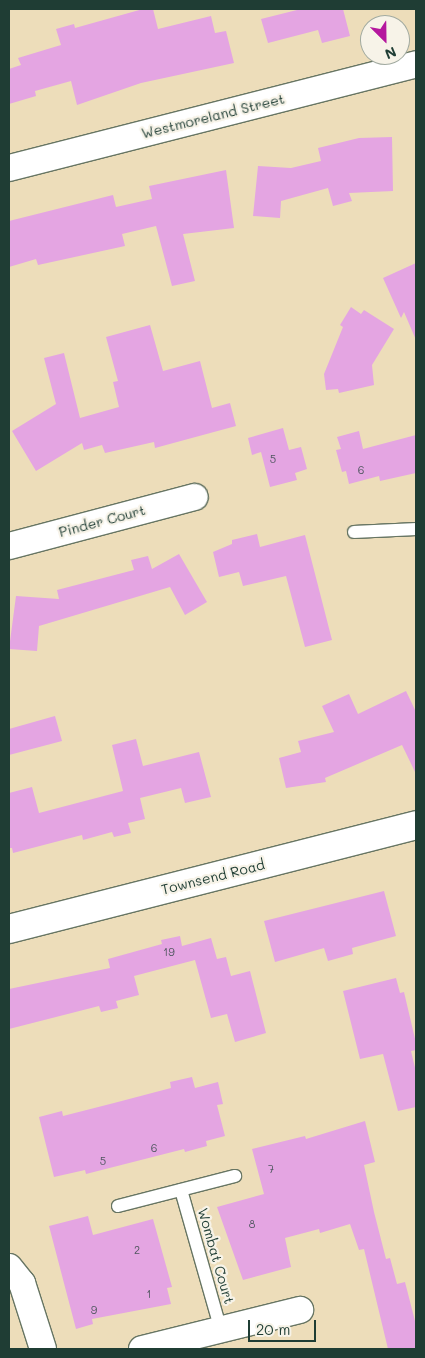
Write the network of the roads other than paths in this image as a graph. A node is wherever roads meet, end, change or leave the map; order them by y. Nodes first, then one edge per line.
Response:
1 (416, 64) edge
2 (9, 168) edge
3 (195, 497) dead end
4 (416, 529) edge
5 (354, 532) dead end
6 (9, 546) edge
7 (415, 831) edge
8 (9, 929) edge
9 (235, 1176) dead end
10 (181, 1190) junction
11 (118, 1206) dead end
12 (9, 1267) edge
13 (300, 1310) dead end
14 (221, 1330) junction
15 (43, 1349) edge
16 (142, 1349) edge

1 - 2 street, Westmoreland Street
3 - 6 street, Pinder Court
4 - 5 lane
7 - 8 main road, Townsend Road
9 - 10 lane
10 - 11 lane
10 - 14 lane, Wombat Court
12 - 15 street
13 - 14 street
14 - 16 street

